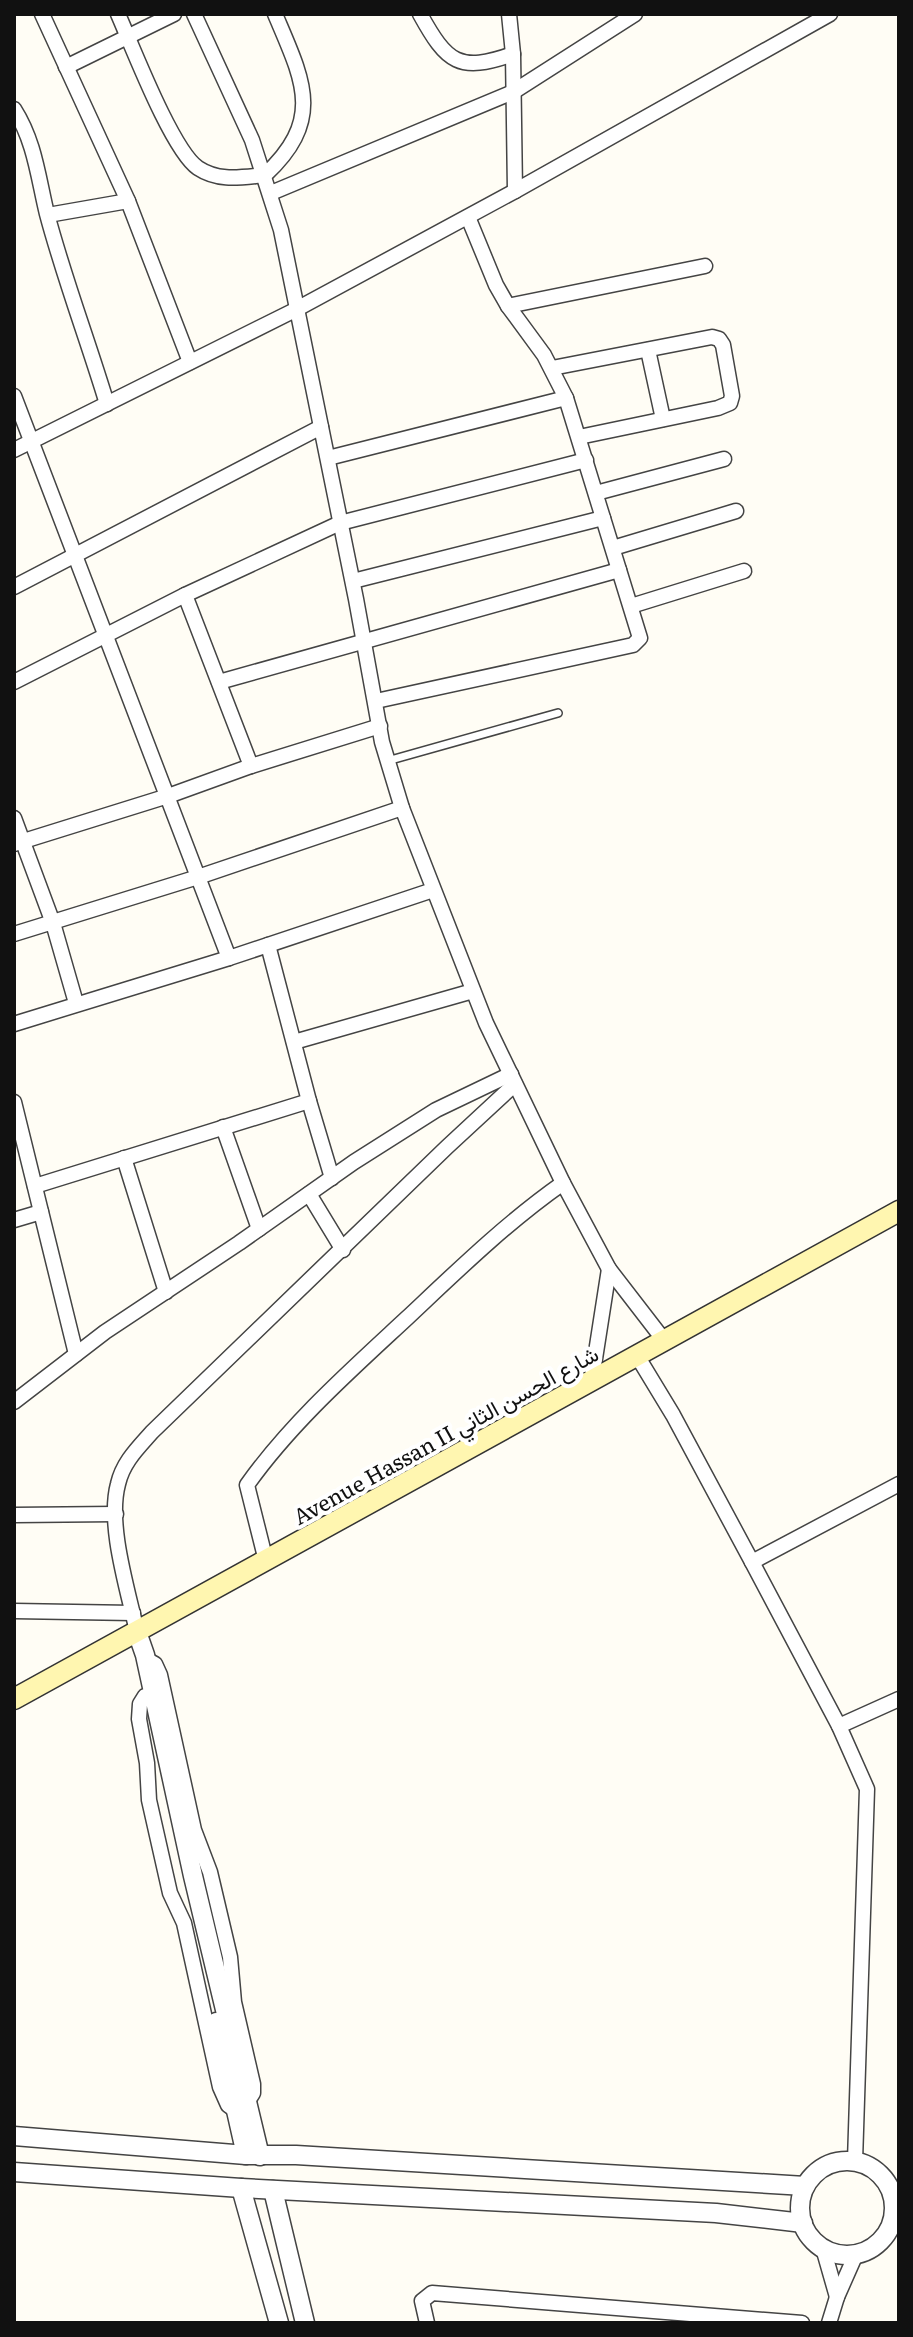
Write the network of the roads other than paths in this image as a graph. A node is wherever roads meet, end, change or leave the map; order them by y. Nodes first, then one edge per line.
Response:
1 (42, 14) edge
2 (118, 14) edge
3 (174, 14) edge
4 (194, 14) edge
5 (275, 14) edge
6 (420, 14) edge
7 (509, 14) edge
8 (635, 14) edge
9 (830, 14) edge
10 (129, 38) junction
11 (513, 54) junction
12 (66, 67) junction
13 (513, 92) junction
14 (14, 109) edge
15 (265, 175) junction
16 (515, 191) junction
17 (271, 193) junction
18 (128, 201) junction
19 (48, 215) junction
20 (468, 217) junction
21 (705, 266) dead end
22 (508, 306) junction
23 (295, 310) junction
24 (648, 350) junction
25 (190, 362) junction
26 (552, 368) junction
27 (14, 396) edge
28 (566, 398) junction
29 (107, 404) junction
30 (663, 419) junction
31 (321, 427) junction
32 (579, 437) junction
33 (31, 441) junction
34 (14, 450) edge
35 (328, 458) junction
36 (724, 459) dead end
37 (586, 460) junction
38 (596, 493) junction
39 (736, 511) dead end
40 (603, 518) junction
41 (340, 523) junction
42 (613, 548) junction
43 (75, 555) junction
44 (619, 570) junction
45 (744, 571) dead end
46 (353, 581) junction
47 (14, 587) edge
48 (185, 595) junction
49 (631, 606) junction
50 (106, 637) junction
51 (364, 640) junction
52 (14, 682) edge
53 (219, 682) junction
54 (376, 701) junction
55 (558, 713) dead end
56 (380, 726) junction
57 (387, 761) junction
58 (251, 766) junction
59 (168, 796) junction
60 (402, 808) junction
61 (14, 818) edge
62 (19, 842) edge
63 (198, 877) junction
64 (433, 890) junction
65 (53, 923) junction
66 (14, 934) edge
67 (268, 945) junction
68 (229, 958) junction
69 (473, 991) junction
70 (76, 1003) junction
71 (14, 1024) edge
72 (294, 1042) junction
73 (513, 1079) junction
74 (309, 1101) junction
75 (14, 1102) edge
76 (223, 1127) junction
77 (124, 1158) junction
78 (332, 1178) junction
79 (563, 1183) junction
80 (35, 1186) junction
81 (309, 1194) junction
82 (899, 1211) edge
83 (41, 1212) junction
84 (14, 1220) edge
85 (259, 1229) junction
86 (343, 1250) junction
87 (609, 1269) junction
88 (166, 1292) junction
89 (663, 1339) junction
90 (76, 1354) junction
91 (636, 1354) junction
92 (592, 1378) junction
93 (14, 1402) edge
94 (899, 1484) edge
95 (116, 1514) junction
96 (14, 1515) edge
97 (266, 1561) junction
98 (752, 1562) junction
99 (14, 1611) edge
100 (135, 1622) junction
101 (14, 1699) edge
102 (899, 1699) edge
103 (839, 1726) junction
104 (242, 2106) junction
105 (14, 2136) edge
106 (253, 2156) junction
107 (855, 2161) junction
108 (14, 2172) edge
109 (805, 2186) junction
110 (894, 2187) edge
111 (241, 2188) junction
112 (273, 2190) junction
113 (803, 2223) junction
114 (892, 2235) edge
115 (823, 2248) junction
116 (856, 2254) junction
117 (837, 2297) junction
118 (279, 2323) edge
119 (305, 2323) edge
120 (427, 2323) edge
121 (802, 2323) edge
122 (829, 2323) edge

1 - 12 street
2 - 10 street
3 - 10 street
4 - 15 street
5 - 15 street
6 - 11 street
7 - 11 street
8 - 13 street
9 - 16 street
10 - 12 street
10 - 15 street
11 - 13 street
12 - 18 street
13 - 16 street
13 - 17 street
14 - 19 street
15 - 17 street
16 - 20 street
17 - 23 street
18 - 19 street
18 - 25 street
19 - 29 street
20 - 22 street
20 - 23 street
21 - 22 street
22 - 26 street
23 - 25 street
23 - 31 street
24 - 26 street
24 - 30 street
24 - 30 street
25 - 29 street
26 - 28 street
27 - 33 street
28 - 32 street
28 - 35 street
29 - 33 street
30 - 32 street
31 - 35 street
31 - 43 street
32 - 37 street
33 - 34 street
33 - 43 street
35 - 41 street
36 - 38 street
37 - 38 street
37 - 41 street
38 - 40 street
39 - 42 street
40 - 42 street
40 - 46 street
41 - 46 street
41 - 48 street
42 - 44 street
43 - 47 street
43 - 50 street
44 - 49 street
44 - 51 street
45 - 49 street
46 - 51 street
48 - 50 street
48 - 53 street
49 - 54 street
50 - 52 street
50 - 59 street
51 - 53 street
51 - 54 street
53 - 58 street
54 - 56 street
55 - 57 lane
56 - 57 street
56 - 58 street
57 - 60 street
58 - 59 street
59 - 62 street
59 - 63 street
60 - 63 street
60 - 64 street
61 - 62 street
62 - 65 street
63 - 65 street
63 - 68 street
64 - 67 street
64 - 69 street
65 - 66 street
65 - 70 street
67 - 68 street
67 - 72 street
68 - 70 street
69 - 72 street
69 - 73 street
70 - 71 street
72 - 74 street
73 - 78 street
73 - 79 street
73 - 86 street
74 - 76 street
74 - 78 street
75 - 80 street
76 - 77 street
76 - 85 street
77 - 80 street
77 - 88 street
78 - 81 street
79 - 87 street
79 - 97 street
80 - 83 street
81 - 85 street
81 - 86 street
82 - 89 main road, Avenue Hassan II شارع الحسن الثاني
83 - 84 street
83 - 90 street
85 - 88 street
86 - 95 street
87 - 89 street
87 - 92 street
88 - 90 street
89 - 91 main road, Avenue Hassan II شارع الحسن الثاني
90 - 93 street
91 - 92 main road, Avenue Hassan II شارع الحسن الثاني
91 - 98 street
92 - 97 main road, Avenue Hassan II شارع الحسن الثاني
94 - 98 street
95 - 96 street
95 - 100 street
97 - 100 main road, Avenue Hassan II شارع الحسن الثاني
98 - 103 street
99 - 100 street
100 - 101 main road, Avenue Hassan II شارع الحسن الثاني
100 - 104 street
100 - 104 street
102 - 103 street
103 - 107 street
104 - 106 street
105 - 106 street
106 - 109 street
107 - 109 street
107 - 110 street
108 - 111 street
109 - 113 street
110 - 114 street
111 - 112 street
111 - 118 street
112 - 113 street
112 - 119 street
113 - 115 street
114 - 116 street
115 - 116 street
115 - 117 street
116 - 117 street
117 - 122 street
120 - 121 street

